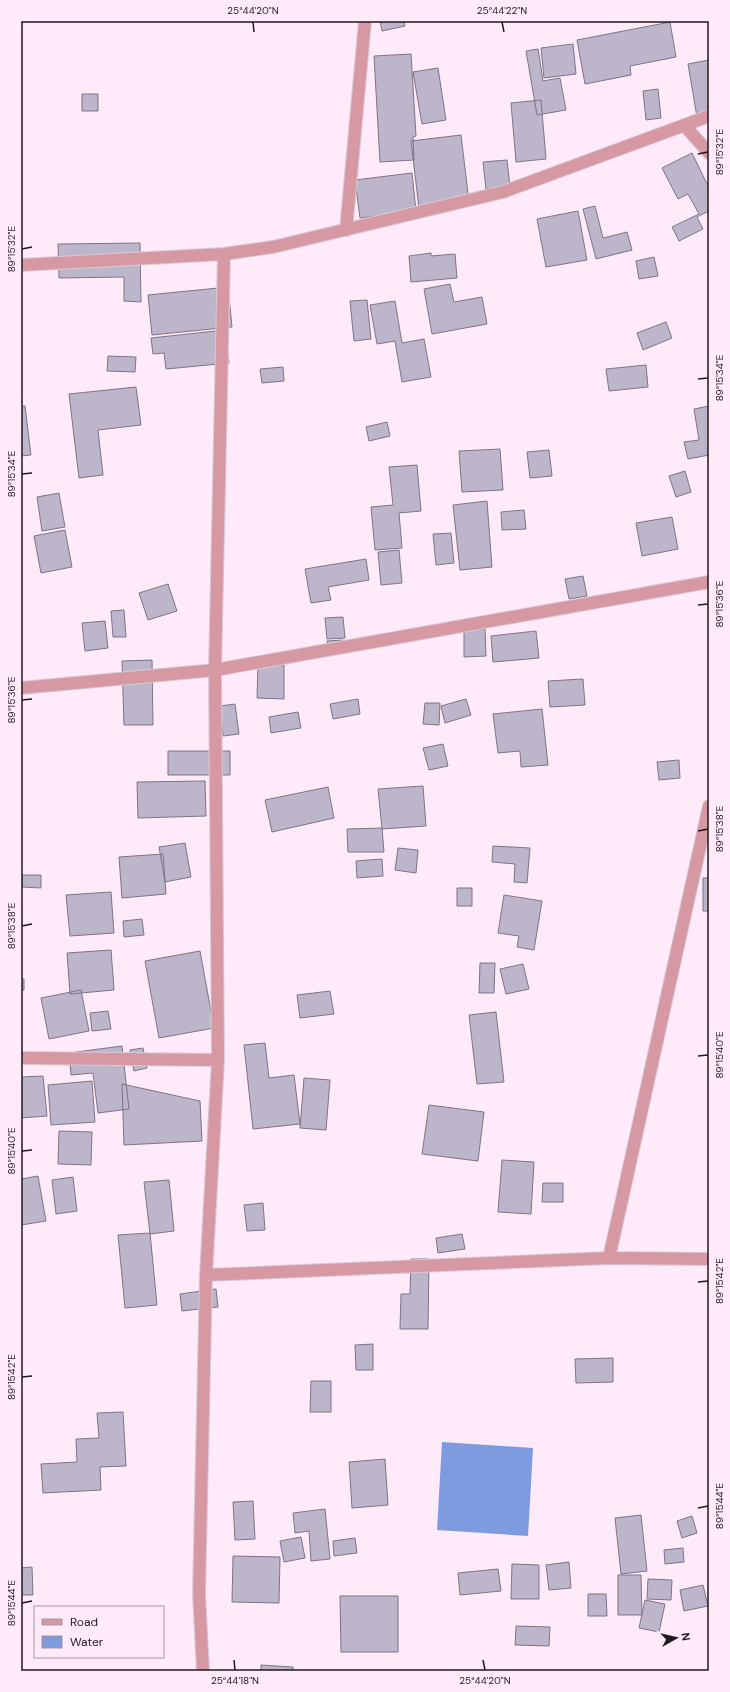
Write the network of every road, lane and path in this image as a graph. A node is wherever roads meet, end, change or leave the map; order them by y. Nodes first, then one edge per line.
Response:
1 (365, 21) edge
2 (709, 116) edge
3 (684, 125) junction
4 (709, 153) edge
5 (346, 230) junction
6 (224, 254) junction
7 (21, 265) edge
8 (709, 582) edge
9 (214, 670) junction
10 (21, 688) edge
11 (709, 806) edge
12 (21, 1058) edge
13 (218, 1060) junction
14 (609, 1258) junction
15 (709, 1259) edge
16 (206, 1275) junction
17 (203, 1671) edge

1 - 5 street
2 - 3 street
3 - 4 street
3 - 5 street
5 - 6 street
6 - 7 street
6 - 9 street
8 - 9 street
9 - 10 street
9 - 13 street
11 - 14 street
12 - 13 street
13 - 16 street
14 - 15 street
14 - 16 street
16 - 17 street

